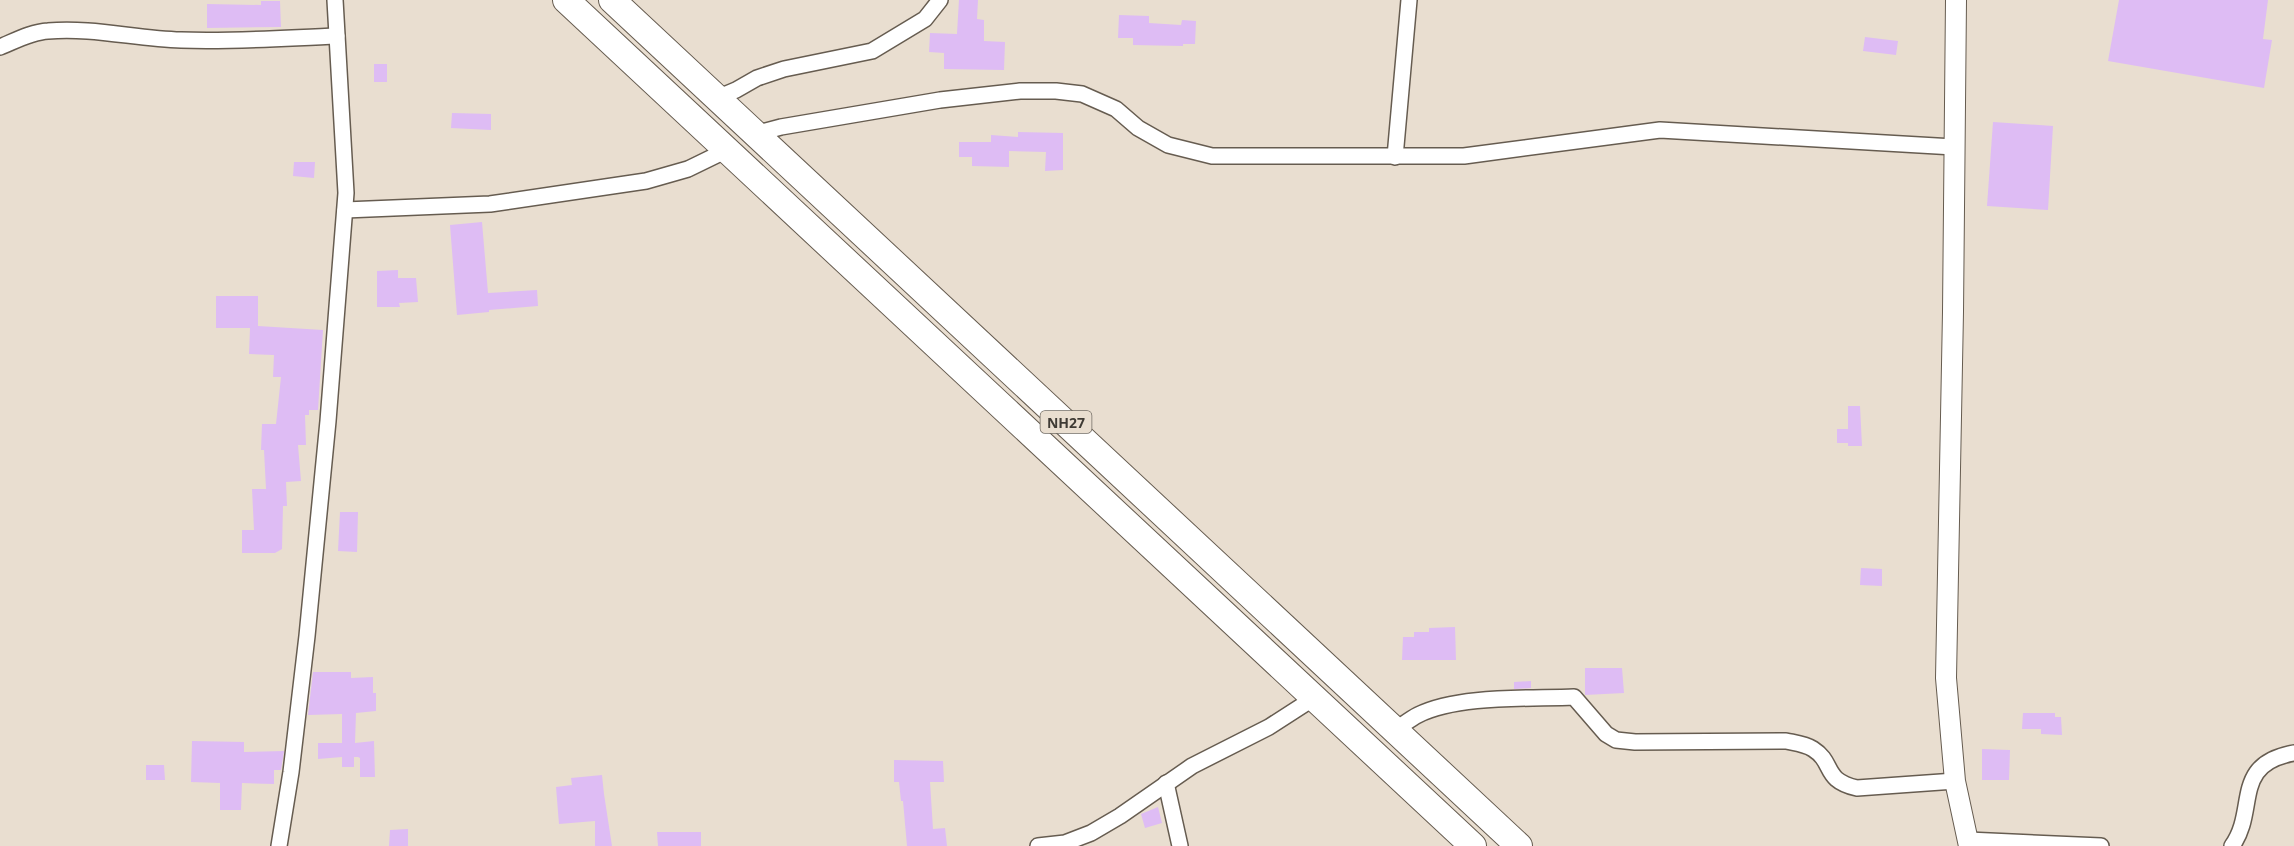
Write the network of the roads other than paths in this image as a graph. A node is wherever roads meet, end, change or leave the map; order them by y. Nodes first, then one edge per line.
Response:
1 (335, 0) edge
2 (566, 0) edge
3 (612, 0) edge
4 (940, 0) edge
5 (1409, 0) edge
6 (1956, 0) edge
7 (338, 36) junction
8 (0, 47) edge
9 (717, 98) junction
10 (755, 134) junction
11 (1954, 147) junction
12 (727, 150) junction
13 (1395, 157) junction
14 (345, 210) junction
15 (1314, 698) junction
16 (1395, 730) junction
17 (2294, 753) edge
18 (1956, 781) junction
19 (1166, 783) junction
20 (1968, 843) edge
21 (279, 846) edge
22 (1038, 846) edge
23 (1180, 846) edge
24 (1473, 846) edge
25 (1519, 846) edge
26 (2101, 846) edge
27 (2232, 846) edge

1 - 7 street
2 - 12 highway, NH27
3 - 9 highway, NH27
4 - 9 street
5 - 13 street
6 - 11 street
7 - 8 street
7 - 14 street
9 - 10 highway, NH27
10 - 13 street
10 - 16 highway, NH27
11 - 13 street
11 - 18 street
12 - 14 street
12 - 15 highway, NH27
14 - 21 street
15 - 19 street
15 - 24 highway, NH27
16 - 18 street
16 - 25 highway, NH27
17 - 27 street
18 - 20 street
19 - 22 street
19 - 23 street
20 - 26 street

